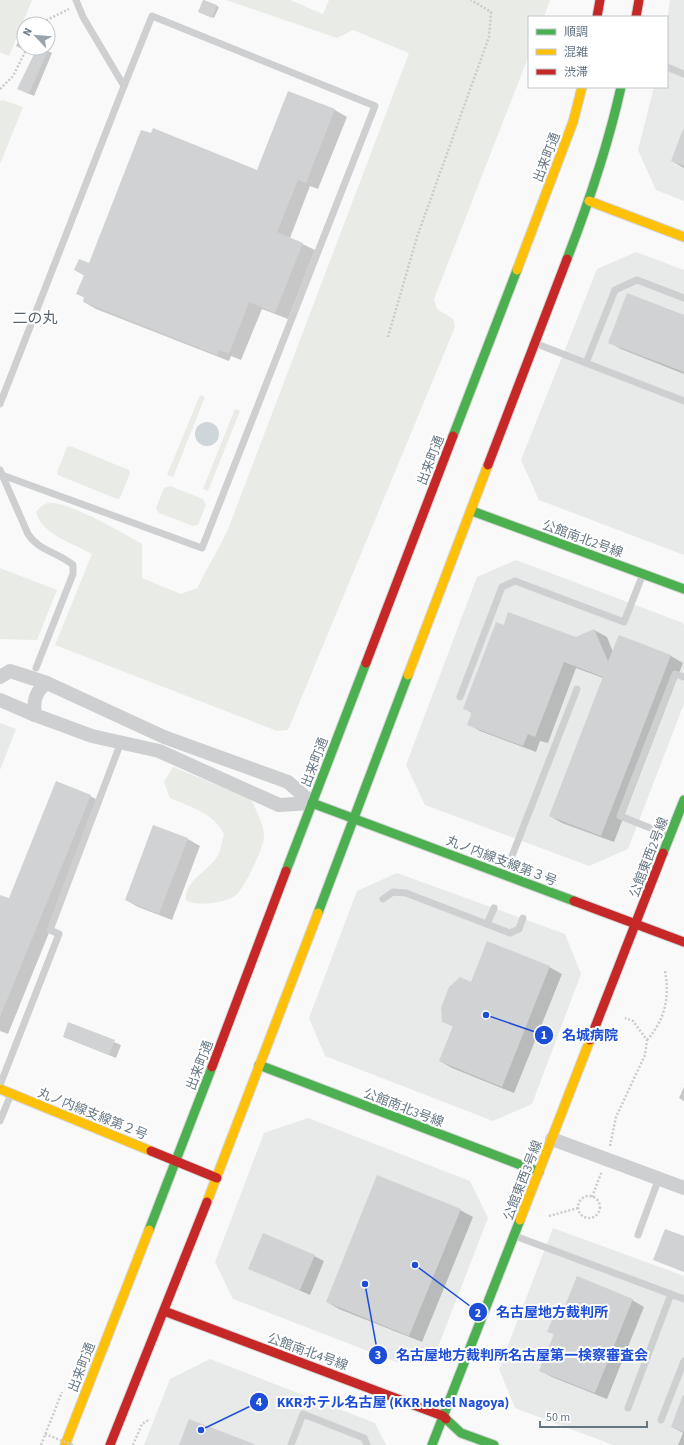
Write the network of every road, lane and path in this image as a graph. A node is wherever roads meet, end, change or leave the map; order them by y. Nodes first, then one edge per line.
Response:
1 (471, 0) edge
2 (600, 0) edge
3 (639, 0) edge
4 (76, 2) edge
5 (53, 16) edge
6 (597, 16) edge
7 (636, 16) edge
8 (23, 56) edge
9 (668, 68) edge
10 (684, 74) edge
11 (0, 83) edge
12 (3, 86) junction
13 (124, 86) junction
14 (582, 88) edge
15 (621, 88) edge
16 (0, 89) edge
17 (589, 201) junction
18 (684, 237) edge
19 (684, 298) edge
20 (388, 337) dead end
21 (536, 343) junction
22 (586, 363) junction
23 (684, 401) edge
24 (0, 404) edge
25 (1, 472) edge
26 (472, 511) junction
27 (643, 574) junction
28 (684, 589) edge
29 (36, 668) dead end
30 (0, 677) edge
31 (684, 678) edge
32 (47, 683) junction
33 (576, 689) dead end
34 (460, 697) dead end
35 (0, 700) edge
36 (35, 716) junction
37 (121, 741) junction
38 (684, 800) edge
39 (312, 803) junction
40 (353, 818) junction
41 (670, 836) junction
42 (505, 875) junction
43 (383, 899) dead end
44 (494, 908) dead end
45 (523, 918) dead end
46 (487, 924) junction
47 (636, 924) junction
48 (684, 942) edge
49 (665, 971) dead end
50 (625, 1018) dead end
51 (647, 1040) junction
52 (259, 1065) junction
53 (0, 1085) edge
54 (0, 1089) edge
55 (11, 1094) junction
56 (0, 1121) edge
57 (552, 1139) junction
58 (606, 1159) junction
59 (176, 1161) junction
60 (539, 1172) junction
61 (217, 1178) junction
62 (659, 1178) junction
63 (684, 1188) edge
64 (592, 1196) junction
65 (578, 1208) junction
66 (549, 1216) dead end
67 (514, 1235) junction
68 (638, 1235) dead end
69 (671, 1294) junction
70 (684, 1299) edge
71 (164, 1312) junction
72 (684, 1361) edge
73 (62, 1392) dead end
74 (628, 1408) dead end
75 (443, 1416) junction
76 (150, 1419) dead end
77 (661, 1420) dead end
78 (45, 1434) junction
79 (41, 1445) edge
80 (65, 1445) edge
81 (73, 1445) edge
82 (110, 1445) edge
83 (134, 1445) edge
84 (291, 1445) edge
85 (367, 1445) edge
86 (432, 1445) edge
87 (494, 1445) edge

1 - 20 path
2 - 6 main road
3 - 7 main road
4 - 5 path
4 - 13 lane
8 - 12 path
9 - 10 lane
11 - 12 path
12 - 16 path
13 - 24 lane
13 - 25 lane
14 - 39 main road, 出来町通
15 - 17 main road
17 - 18 main road
17 - 21 main road
19 - 22 lane
21 - 22 lane
21 - 26 main road
22 - 23 lane
25 - 29 lane
26 - 27 main road, 公館南北2号線
26 - 40 main road
27 - 28 main road, 公館南北2号線
27 - 34 lane
30 - 32 street
31 - 41 lane
32 - 36 street
32 - 39 street
33 - 42 lane
35 - 36 street
36 - 37 street
37 - 39 street
37 - 53 lane
38 - 41 main road, 公館東西2号線
39 - 40 main road, 丸ノ内線支線第３号
39 - 59 main road, 出来町通
40 - 42 main road, 丸ノ内線支線第３号
40 - 52 main road
41 - 47 main road, 公館東西2号線
42 - 47 main road, 丸ノ内線支線第３号
43 - 46 lane
44 - 46 lane
45 - 46 lane
47 - 48 main road, 丸ノ内線支線第３号
47 - 57 main road, 公館東西3号線
49 - 51 path
50 - 51 path
51 - 58 path
52 - 60 main road, 公館南北3号線
52 - 61 main road
54 - 55 main road, 丸ノ内線支線第２号
55 - 56 lane
55 - 59 main road, 丸ノ内線支線第２号
57 - 58 street
57 - 60 main road, 公館東西3号線
58 - 62 street
58 - 64 path
59 - 61 main road, 丸ノ内線支線第２号
59 - 80 main road, 出来町通
60 - 67 main road, 公館東西3号線
61 - 71 main road
62 - 63 street
62 - 68 lane
64 - 65 path
64 - 65 path
65 - 66 path
67 - 69 lane
67 - 75 main road, 公館東西3号線
69 - 70 lane
69 - 74 lane
71 - 75 main road, 公館南北4号線
71 - 82 main road
72 - 77 lane
73 - 78 path
75 - 86 main road, 公館東西3号線
75 - 87 main road
76 - 83 path
78 - 79 path
78 - 81 path, bridge
84 - 85 lane

